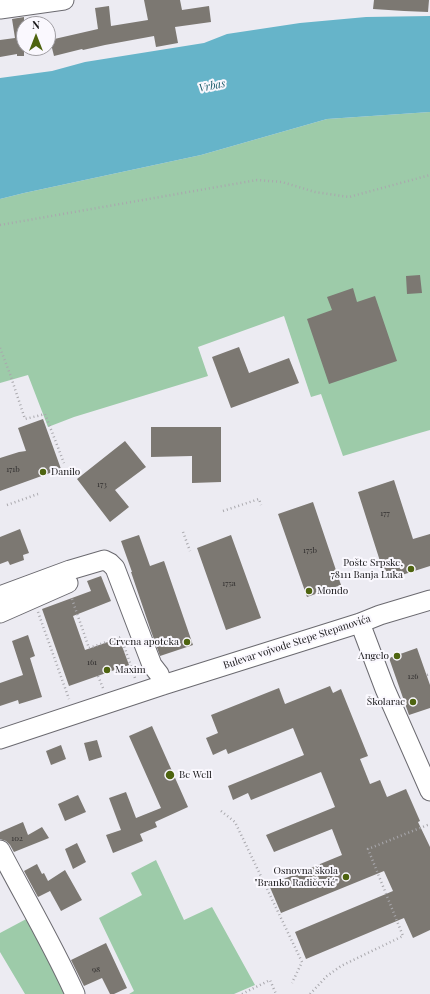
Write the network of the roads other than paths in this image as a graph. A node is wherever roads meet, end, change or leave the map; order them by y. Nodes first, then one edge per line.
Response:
1 (64, 0) edge
2 (0, 9) edge
3 (70, 570) junction
4 (0, 596) edge
5 (430, 600) edge
6 (0, 613) edge
7 (360, 623) junction
8 (163, 685) junction
9 (0, 740) edge
10 (430, 791) edge
11 (0, 850) edge
12 (75, 994) edge

1 - 2 street
3 - 4 street
3 - 6 street
3 - 8 street
5 - 7 street, Bulevar vojvode Stepe Stepanovića
7 - 8 street, Bulevar vojvode Stepe Stepanovića
7 - 10 street
8 - 9 street, Bulevar vojvode Stepe Stepanovića
11 - 12 street

